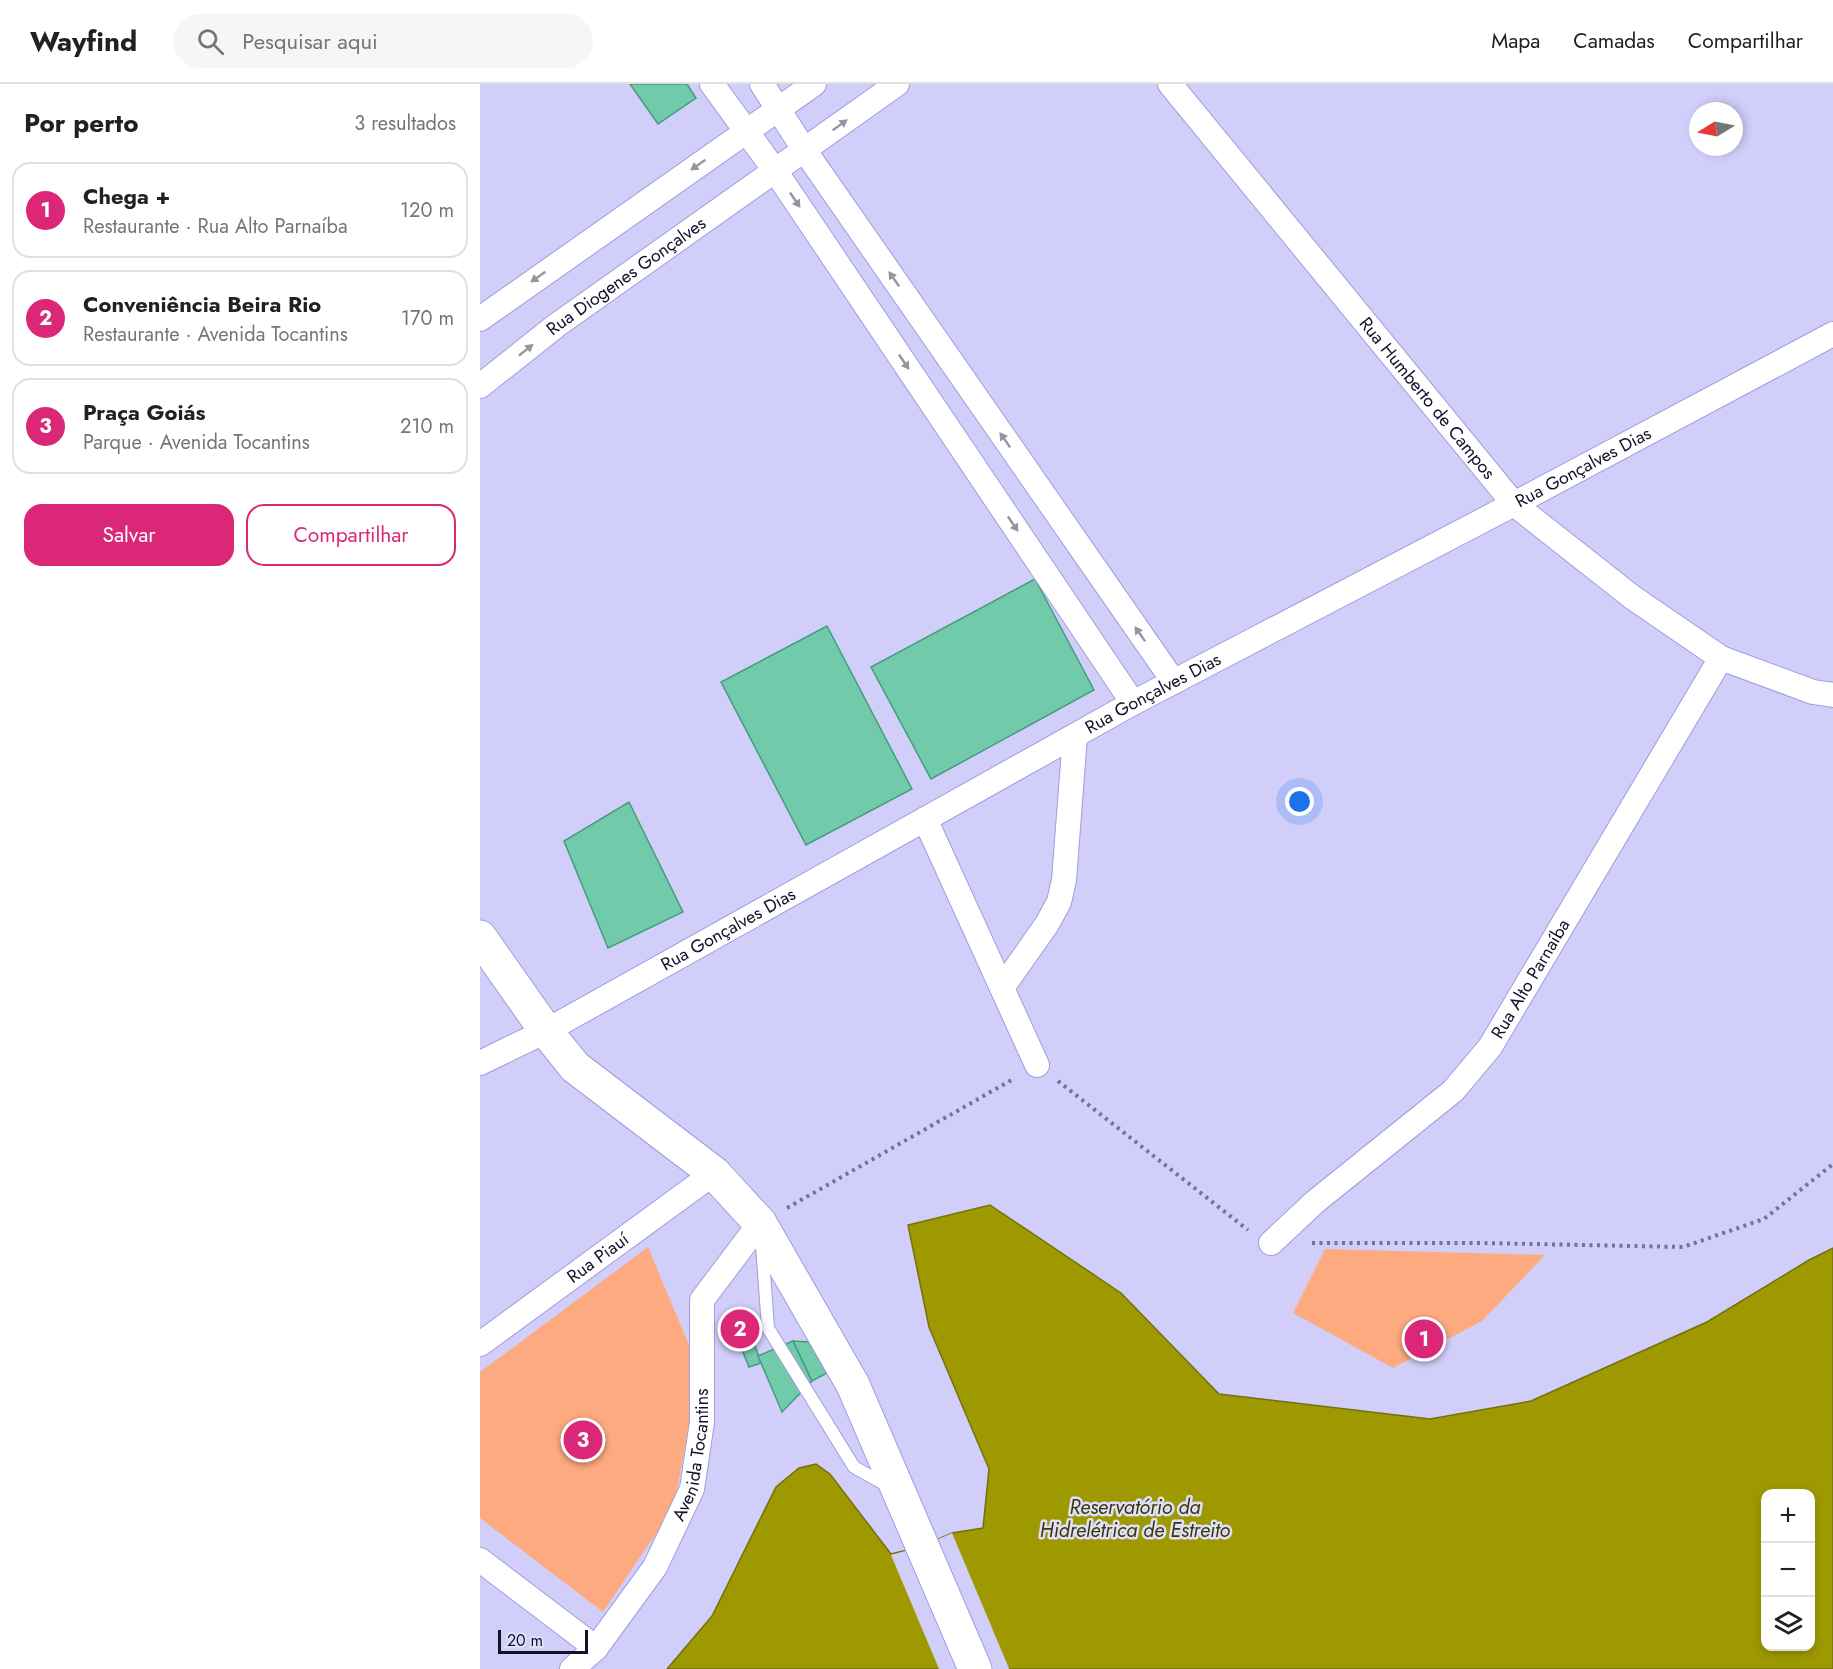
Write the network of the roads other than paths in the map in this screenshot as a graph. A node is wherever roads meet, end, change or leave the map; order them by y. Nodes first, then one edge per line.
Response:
1 (712, 84) edge
2 (762, 84) edge
3 (814, 84) edge
4 (897, 84) edge
5 (1170, 84) edge
6 (779, 108) junction
7 (745, 131) junction
8 (805, 151) junction
9 (776, 172) junction
10 (480, 318) edge
11 (1833, 334) edge
12 (480, 386) edge
13 (1514, 504) junction
14 (1721, 658) junction
15 (1174, 682) junction
16 (1833, 695) edge
17 (1133, 703) junction
18 (1075, 735) junction
19 (925, 819) junction
20 (480, 937) edge
21 (1002, 988) junction
22 (546, 1031) junction
23 (480, 1063) edge
24 (1037, 1065) dead end
25 (714, 1173) junction
26 (760, 1223) junction
27 (1271, 1243) dead end
28 (480, 1344) edge
29 (901, 1494) junction
30 (480, 1560) edge
31 (596, 1648) junction
32 (572, 1669) edge
33 (975, 1669) edge

1 - 7 street
2 - 6 street
3 - 6 street
8 -> 4 street, Rua Diogenes Gonçalves
5 - 13 street, Rua Humberto de Campos
6 - 7 street
6 - 8 street
7 - 9 street
7 -> 10 street
8 - 9 street, Rua Diogenes Gonçalves
15 -> 8 street
12 -> 9 street, Rua Diogenes Gonçalves
9 -> 17 street
11 - 13 street, Rua Gonçalves Dias
13 - 14 street, Rua Humberto de Campos
13 - 15 street, Rua Gonçalves Dias
14 - 16 street, Rua Humberto de Campos
14 - 27 street, Rua Alto Parnaíba
15 - 17 street, Rua Gonçalves Dias
17 - 18 street, Rua Gonçalves Dias
18 - 19 street, Rua Gonçalves Dias
18 - 21 street
19 - 21 street
19 - 22 street, Rua Gonçalves Dias
20 - 22 main road
21 - 24 street
22 - 23 street, Rua Gonçalves Dias
22 - 25 main road
25 - 26 main road
25 - 28 street, Rua Piauí
26 - 29 main road
26 - 29 lane
26 - 31 street, Avenida Tocantins
29 - 33 main road
30 - 31 street
31 - 32 street, Avenida Tocantins

